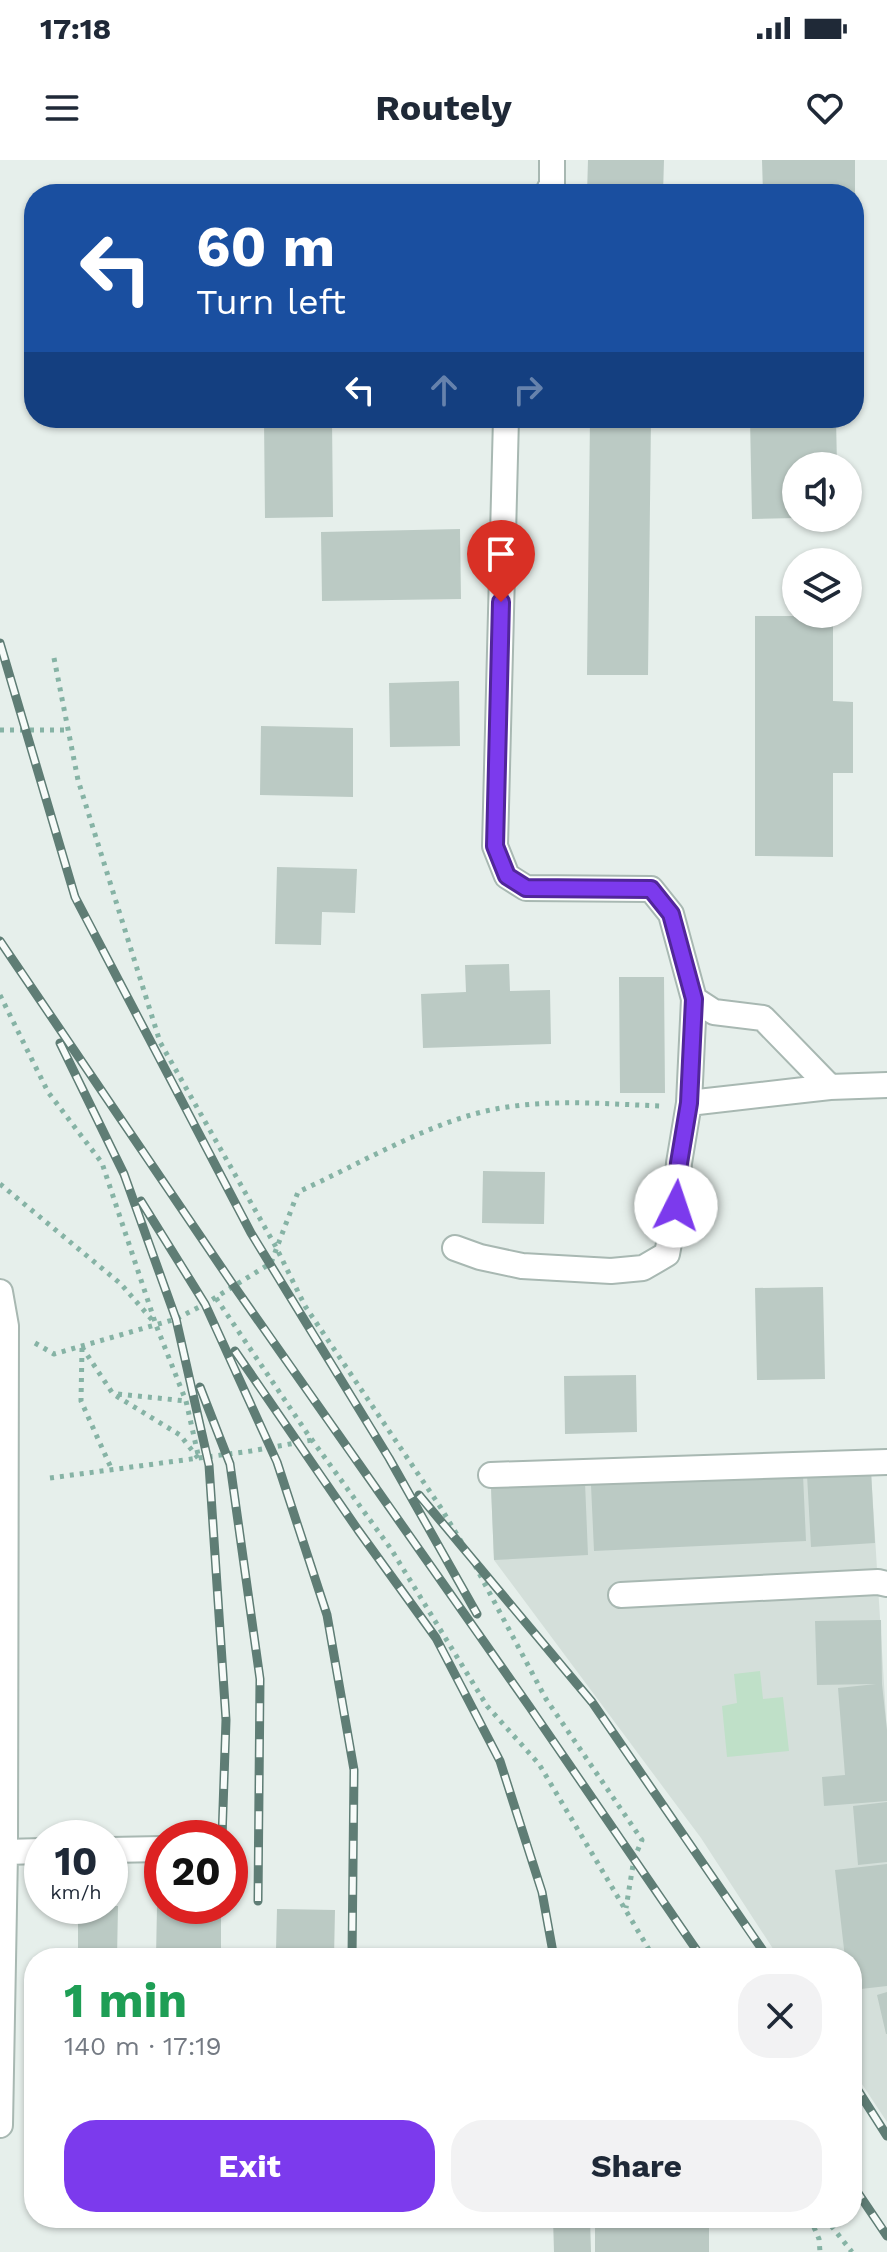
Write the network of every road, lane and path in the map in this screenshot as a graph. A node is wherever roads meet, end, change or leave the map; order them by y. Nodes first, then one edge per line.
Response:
1 (552, 160) edge
2 (552, 184) edge
3 (506, 428) edge
4 (54, 658) dead end
5 (0, 730) edge
6 (70, 730) junction
7 (0, 995) edge
8 (694, 999) junction
9 (887, 1085) edge
10 (830, 1087) junction
11 (689, 1103) junction
12 (0, 1184) edge
13 (276, 1247) junction
14 (455, 1248) dead end
15 (0, 1292) edge
16 (216, 1298) junction
17 (156, 1325) junction
18 (6, 1326) junction
19 (82, 1347) junction
20 (113, 1394) junction
21 (186, 1401) junction
22 (312, 1440) junction
23 (199, 1459) junction
24 (887, 1462) edge
25 (112, 1470) junction
26 (491, 1475) dead end
27 (50, 1478) dead end
28 (887, 1584) edge
29 (621, 1595) dead end
30 (24, 1851) edge
31 (5, 1852) junction
32 (626, 1908) junction
33 (648, 1948) edge
34 (0, 2125) edge
35 (814, 2228) edge
36 (833, 2228) edge
37 (820, 2252) edge
38 (852, 2252) edge

1 - 2 street
3 - 8 street
4 - 6 path
5 - 6 path
6 - 13 path
7 - 17 path
8 - 10 street
8 - 11 street
9 - 10 street
10 - 11 street
11 - 13 path
11 - 14 street
12 - 17 path
13 - 16 path
13 - 32 path
15 - 18 street
16 - 17 path
16 - 22 path
17 - 19 path
17 - 21 path
18 - 19 path
18 - 31 street
19 - 20 path
19 - 25 path
20 - 21 path
20 - 23 path
21 - 23 path
22 - 23 path
22 - 32 path
23 - 25 path
24 - 26 street
25 - 27 path
28 - 29 street
30 - 31 street
31 - 34 street
32 - 33 path
35 - 37 path
36 - 38 path

